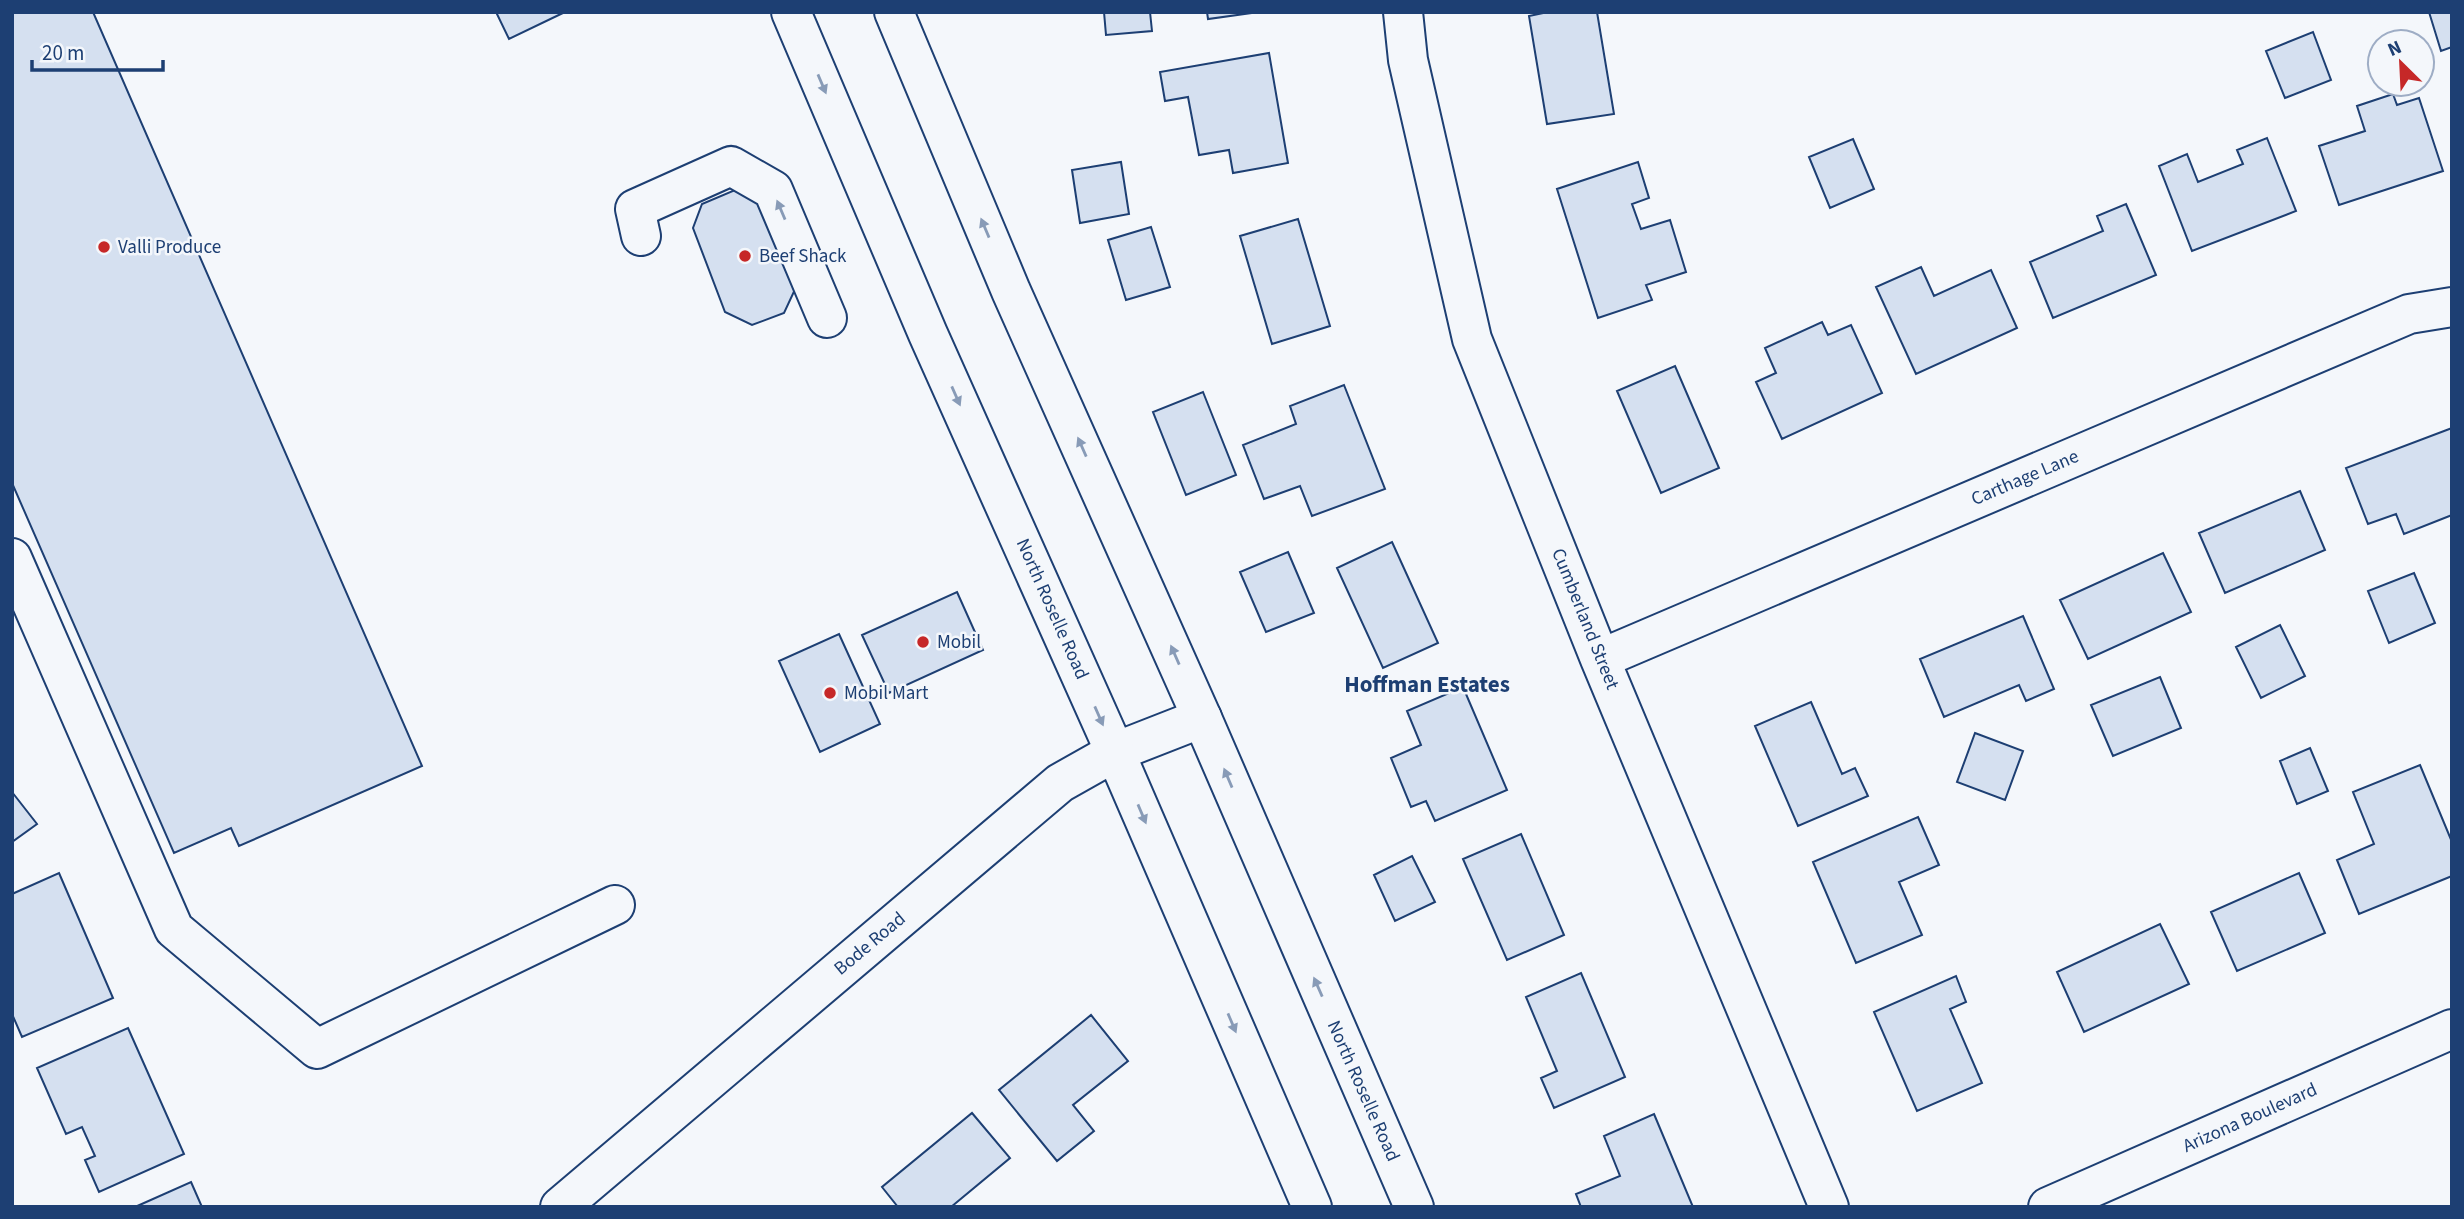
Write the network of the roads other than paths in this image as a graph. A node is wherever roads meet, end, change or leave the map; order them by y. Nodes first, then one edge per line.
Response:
1 (791, 12) edge
2 (894, 12) edge
3 (1403, 12) edge
4 (641, 236) dead end
5 (2452, 307) edge
6 (827, 318) dead end
7 (12, 558) edge
8 (1600, 659) junction
9 (1202, 718) junction
10 (1115, 752) junction
11 (615, 905) dead end
12 (2452, 1029) edge
13 (560, 1207) edge
14 (1311, 1207) edge
15 (1414, 1207) edge
16 (1829, 1207) edge
17 (2048, 1207) edge

1 -> 10 street, North Roselle Road
9 -> 2 street, North Roselle Road
3 - 8 street, Cumberland Street
6 -> 4 street
5 - 8 street, Carthage Lane
7 - 11 street
8 - 16 street, Cumberland Street
9 - 10 street, Bode Road
15 -> 9 street, North Roselle Road
10 - 13 street, Bode Road
10 -> 14 street, North Roselle Road
12 - 17 street, Arizona Boulevard

